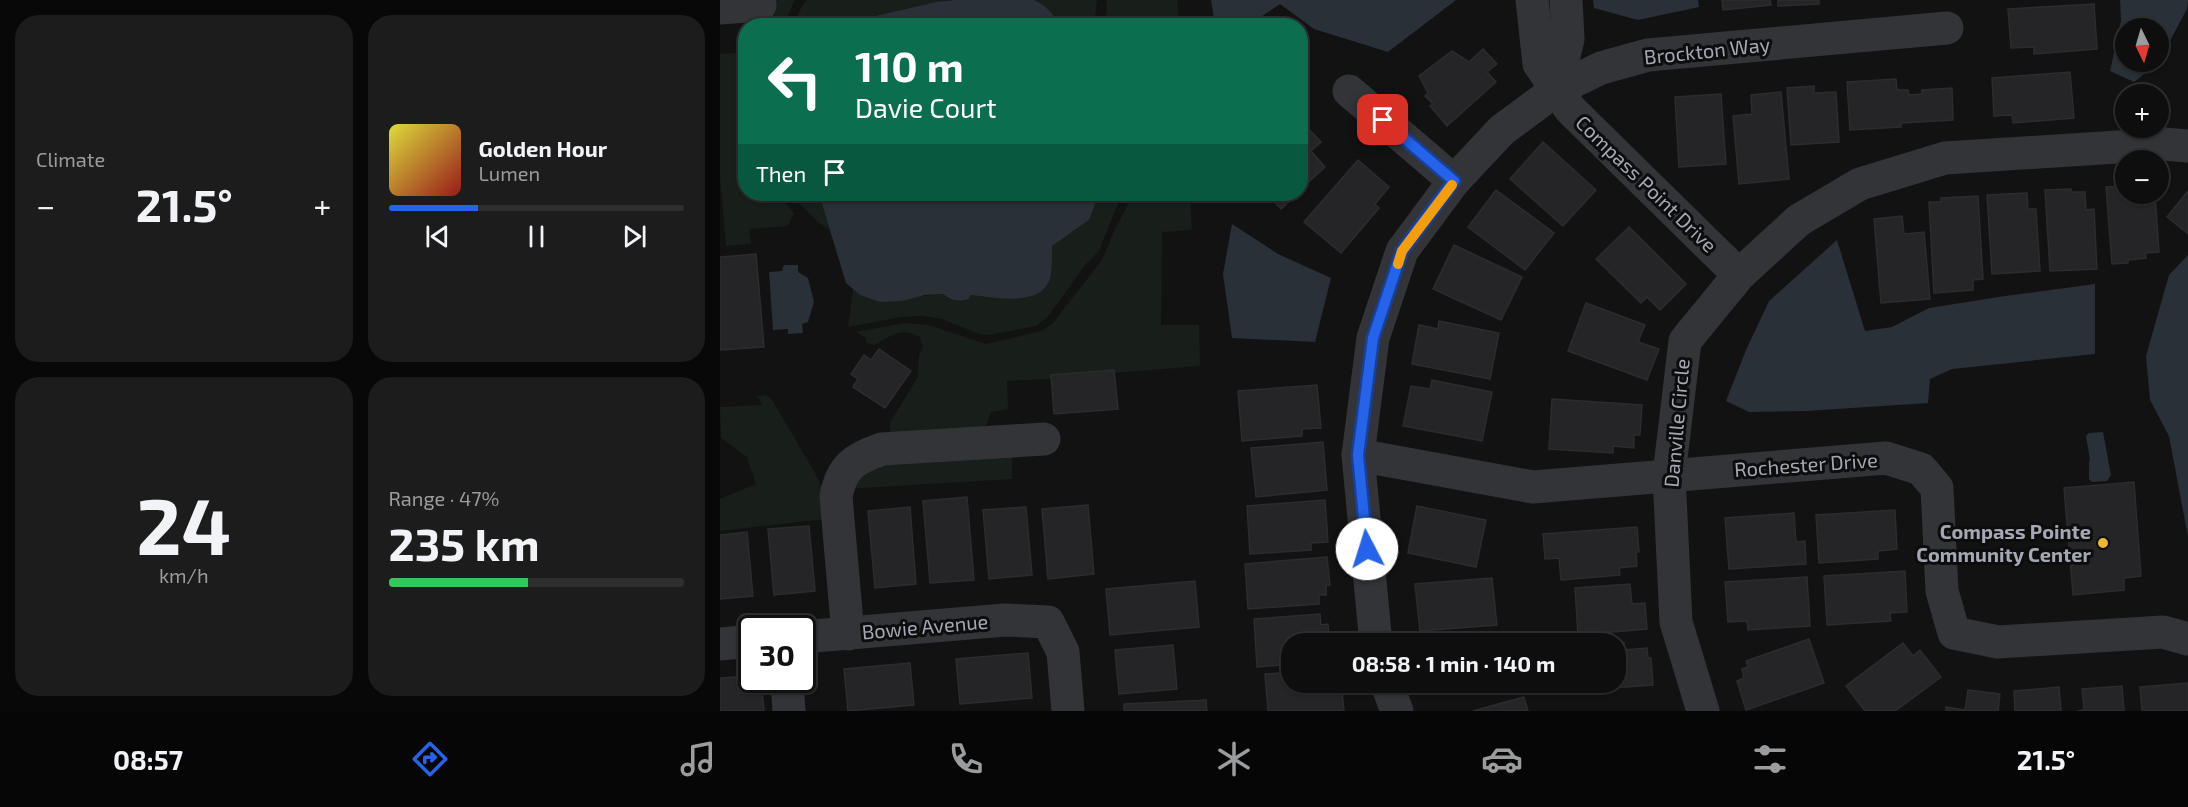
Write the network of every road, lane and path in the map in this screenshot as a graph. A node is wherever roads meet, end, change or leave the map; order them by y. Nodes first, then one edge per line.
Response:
1 (759, 0) edge
2 (1533, 0) edge
3 (1566, 0) edge
4 (720, 8) edge
5 (1947, 28) dead end
6 (1556, 90) junction
7 (1349, 91) dead end
8 (2188, 146) edge
9 (1454, 181) junction
10 (1739, 275) junction
11 (1044, 439) dead end
12 (1358, 455) junction
13 (1669, 475) junction
14 (1375, 633) edge
15 (848, 634) junction
16 (816, 636) edge
17 (2188, 639) edge
18 (738, 642) edge
19 (720, 644) edge
20 (788, 693) edge
21 (1390, 693) edge
22 (789, 711) edge
23 (1068, 711) edge
24 (1397, 711) edge
25 (1703, 711) edge

1 - 4 street
2 - 6 street, Compass Point Drive
3 - 6 street
5 - 6 street, Brockton Way
6 - 9 street, Brockton Way
6 - 10 street, Compass Point Drive
7 - 9 street
8 - 10 street, Danville Circle
9 - 12 street, Brockton Way
10 - 13 street, Danville Circle
11 - 15 street
12 - 13 street, Rochester Drive
12 - 14 street, Brockton Way
13 - 17 street, Rochester Drive
13 - 25 street, Danville Circle
15 - 16 street, Bowie Avenue
15 - 23 street, Bowie Avenue
18 - 19 street
20 - 22 street
21 - 24 street

